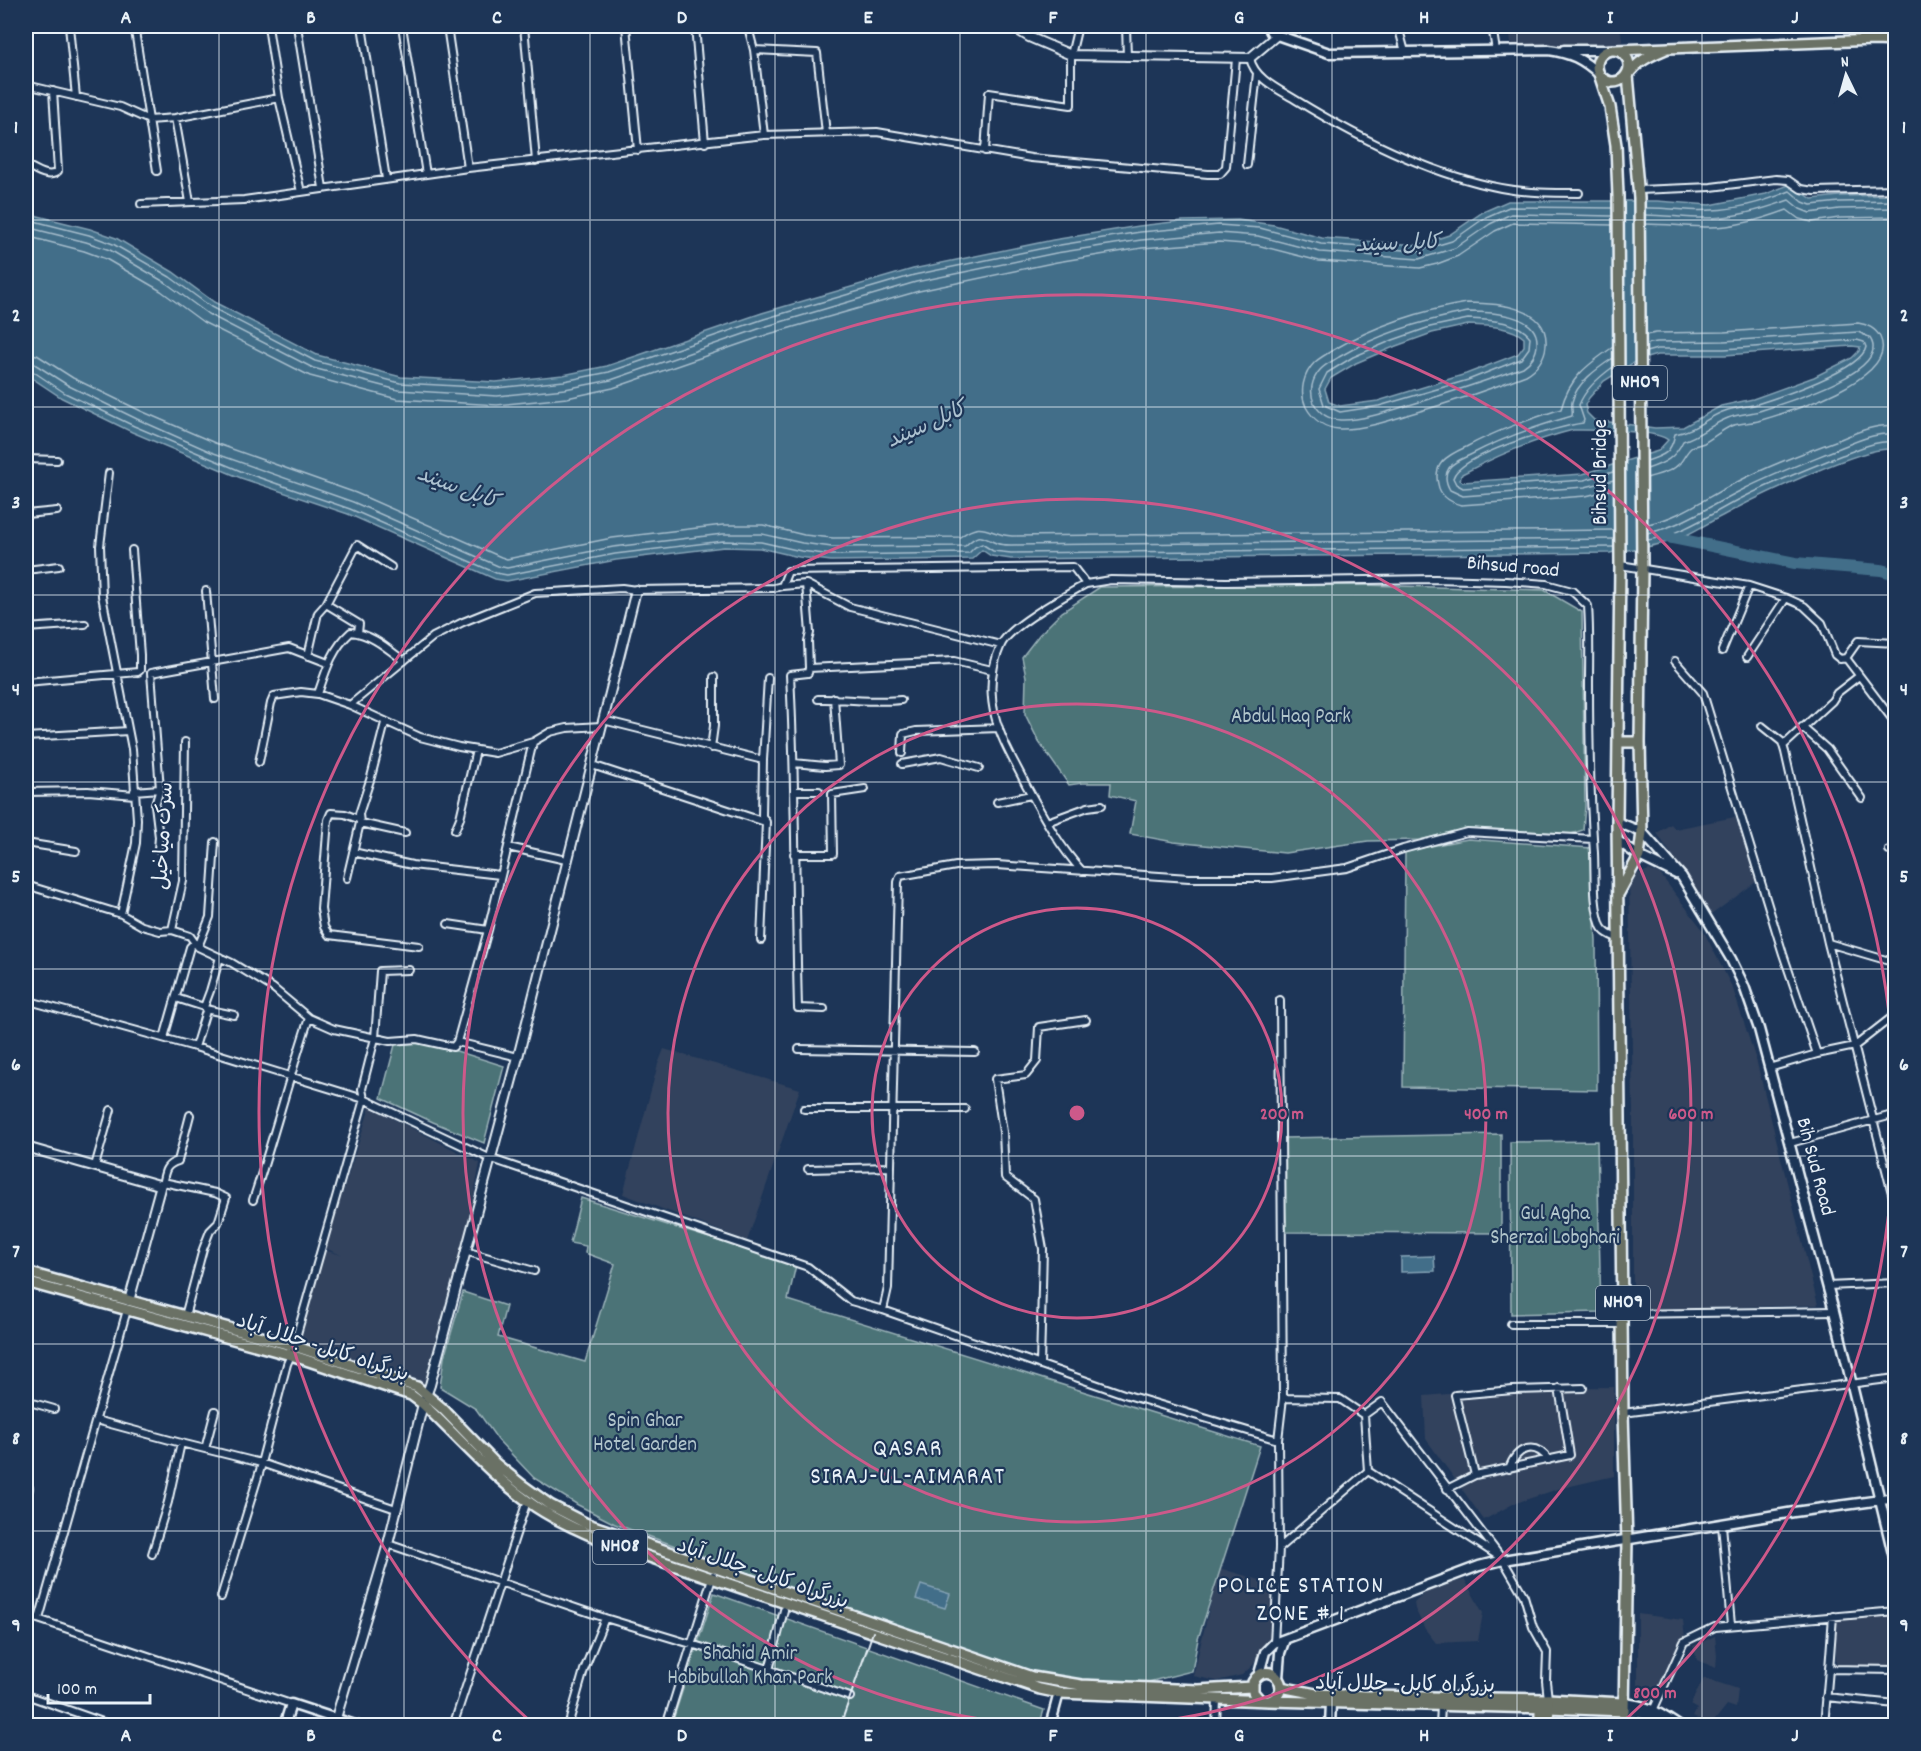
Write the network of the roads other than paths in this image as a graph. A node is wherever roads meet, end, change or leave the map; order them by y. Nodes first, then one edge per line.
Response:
1 (69, 26) edge
2 (159, 26) edge
3 (268, 26) edge
4 (297, 26) edge
5 (362, 26) edge
6 (402, 26) edge
7 (447, 26) edge
8 (524, 26) edge
9 (626, 26) edge
10 (694, 26) edge
11 (749, 26) edge
12 (1011, 26) edge
13 (1078, 26) edge
14 (1126, 26) edge
15 (1268, 26) edge
16 (1398, 26) edge
17 (1492, 26) edge
18 (135, 28) edge
19 (1277, 35) junction
20 (1896, 41) edge
21 (1668, 48) junction
22 (754, 50) junction
23 (1613, 50) junction
24 (1496, 51) junction
25 (1549, 51) junction
26 (1406, 52) junction
27 (1071, 55) junction
28 (1127, 57) junction
29 (1250, 58) junction
30 (1236, 59) junction
31 (1257, 73) junction
32 (1599, 74) junction
33 (1628, 75) junction
34 (26, 85) edge
35 (53, 91) junction
36 (76, 97) junction
37 (279, 98) junction
38 (175, 118) junction
39 (149, 120) junction
40 (826, 133) junction
41 (764, 135) junction
42 (705, 143) junction
43 (638, 150) junction
44 (985, 152) junction
45 (536, 161) junction
46 (26, 165) edge
47 (1247, 165) dead end
48 (468, 168) junction
49 (157, 171) dead end
50 (426, 174) junction
51 (386, 178) junction
52 (323, 188) junction
53 (1896, 189) edge
54 (301, 192) junction
55 (1579, 193) dead end
56 (1639, 194) junction
57 (190, 202) junction
58 (141, 204) dead end
59 (26, 459) edge
60 (57, 460) dead end
61 (109, 472) dead end
62 (57, 511) dead end
63 (26, 514) edge
64 (132, 550) dead end
65 (1620, 565) junction
66 (59, 566) dead end
67 (391, 567) dead end
68 (1642, 568) junction
69 (26, 570) edge
70 (806, 584) junction
71 (1086, 584) junction
72 (782, 586) junction
73 (1749, 586) junction
74 (206, 591) dead end
75 (636, 591) junction
76 (1786, 598) junction
77 (326, 604) junction
78 (85, 624) dead end
79 (26, 628) edge
80 (358, 633) junction
81 (1896, 643) edge
82 (1001, 645) junction
83 (1722, 651) dead end
84 (308, 656) junction
85 (1747, 657) dead end
86 (1846, 658) junction
87 (404, 661) junction
88 (212, 662) junction
89 (1675, 662) dead end
90 (328, 663) junction
91 (809, 668) junction
92 (992, 670) junction
93 (116, 675) junction
94 (1859, 676) junction
95 (714, 677) dead end
96 (768, 678) dead end
97 (26, 682) edge
98 (318, 694) junction
99 (834, 698) junction
100 (215, 699) dead end
101 (818, 699) dead end
102 (901, 700) dead end
103 (350, 705) junction
104 (385, 723) junction
105 (602, 723) junction
106 (1896, 724) edge
107 (1762, 726) dead end
108 (1802, 727) junction
109 (999, 728) junction
110 (128, 731) junction
111 (26, 737) edge
112 (185, 742) dead end
113 (533, 742) junction
114 (1618, 742) junction
115 (1640, 742) junction
116 (1783, 746) junction
117 (711, 748) junction
118 (476, 750) junction
119 (902, 753) dead end
120 (763, 760) junction
121 (259, 762) dead end
122 (794, 763) junction
123 (902, 764) dead end
124 (592, 765) junction
125 (979, 768) dead end
126 (159, 789) junction
127 (866, 789) dead end
128 (794, 791) junction
129 (819, 791) dead end
130 (26, 792) edge
131 (134, 793) junction
132 (1032, 795) junction
133 (1862, 798) dead end
134 (997, 802) dead end
135 (1102, 805) dead end
136 (359, 821) junction
137 (766, 822) junction
138 (1047, 822) junction
139 (1617, 822) junction
140 (455, 830) dead end
141 (1642, 832) junction
142 (405, 833) dead end
143 (1593, 839) junction
144 (1618, 841) junction
145 (215, 842) dead end
146 (26, 843) edge
147 (1896, 844) edge
148 (508, 848) junction
149 (158, 849) dead end
150 (1889, 850) dead end
151 (76, 851) dead end
152 (353, 852) junction
153 (794, 854) junction
154 (1639, 856) junction
155 (566, 860) junction
156 (1082, 872) junction
157 (500, 874) junction
158 (1682, 877) junction
159 (347, 878) dead end
160 (26, 885) edge
161 (1618, 896) junction
162 (121, 914) junction
163 (448, 924) dead end
164 (172, 930) junction
165 (488, 930) junction
166 (1619, 939) junction
167 (761, 940) dead end
168 (1828, 943) junction
169 (196, 945) junction
170 (419, 946) dead end
171 (220, 957) junction
172 (1896, 963) edge
173 (409, 970) dead end
174 (176, 998) junction
175 (26, 1000) edge
176 (1280, 1000) dead end
177 (204, 1008) junction
178 (824, 1009) dead end
179 (1896, 1014) edge
180 (234, 1015) dead end
181 (309, 1018) junction
182 (1086, 1020) dead end
183 (164, 1038) junction
184 (375, 1038) junction
185 (457, 1042) junction
186 (1855, 1046) junction
187 (195, 1047) junction
188 (799, 1049) dead end
189 (894, 1051) junction
190 (975, 1052) dead end
191 (1817, 1054) junction
192 (518, 1057) junction
193 (1769, 1068) junction
194 (291, 1077) junction
195 (364, 1099) junction
196 (804, 1109) dead end
197 (965, 1109) dead end
198 (111, 1110) dead end
199 (893, 1110) junction
200 (1896, 1114) edge
201 (190, 1115) dead end
202 (1873, 1119) junction
203 (1790, 1143) junction
204 (26, 1147) edge
205 (489, 1158) junction
206 (95, 1166) junction
207 (891, 1167) junction
208 (808, 1168) dead end
209 (162, 1185) junction
210 (253, 1200) dead end
211 (1896, 1209) edge
212 (465, 1251) junction
213 (534, 1271) dead end
214 (26, 1272) edge
215 (26, 1282) edge
216 (1896, 1283) edge
217 (1827, 1287) junction
218 (128, 1306) junction
219 (883, 1310) junction
220 (1834, 1311) junction
221 (185, 1316) junction
222 (1623, 1319) junction
223 (1511, 1324) dead end
224 (293, 1351) junction
225 (1040, 1365) junction
226 (1896, 1378) edge
227 (1852, 1385) junction
228 (1559, 1388) junction
229 (1583, 1388) dead end
230 (426, 1394) junction
231 (1283, 1398) junction
232 (26, 1401) edge
233 (423, 1404) junction
234 (54, 1409) dead end
235 (215, 1411) dead end
236 (1623, 1413) junction
237 (1364, 1415) junction
238 (96, 1420) junction
239 (1278, 1440) junction
240 (181, 1443) junction
241 (205, 1449) junction
242 (1549, 1460) junction
243 (261, 1462) junction
244 (1509, 1469) junction
245 (1368, 1471) junction
246 (1475, 1475) junction
247 (26, 1485) edge
248 (1447, 1489) junction
249 (1896, 1498) edge
250 (1879, 1499) junction
251 (26, 1501) edge
252 (525, 1507) dead end
253 (396, 1509) junction
254 (1722, 1524) junction
255 (1627, 1541) junction
256 (388, 1544) junction
257 (1279, 1548) junction
258 (152, 1554) dead end
259 (1503, 1560) junction
260 (1896, 1566) edge
261 (713, 1573) junction
262 (500, 1582) junction
263 (221, 1597) dead end
264 (784, 1610) dead end
265 (1896, 1611) edge
266 (26, 1615) edge
267 (1833, 1616) junction
268 (605, 1618) junction
269 (39, 1619) junction
270 (1731, 1626) junction
271 (1285, 1639) junction
272 (691, 1643) junction
273 (1274, 1643) junction
274 (1829, 1668) junction
275 (768, 1670) junction
276 (1896, 1670) edge
277 (1259, 1674) junction
278 (1279, 1682) junction
279 (1252, 1687) junction
280 (1059, 1693) junction
281 (26, 1695) edge
282 (850, 1697) dead end
283 (1826, 1697) junction
284 (1217, 1699) junction
285 (1259, 1699) junction
286 (1269, 1701) junction
287 (1331, 1703) junction
288 (291, 1704) junction
289 (1544, 1704) junction
290 (1896, 1704) edge
291 (1440, 1705) junction
292 (1624, 1707) junction
293 (1652, 1712) junction
294 (335, 1722) edge
295 (114, 1725) edge
296 (284, 1725) edge
297 (358, 1725) edge
298 (453, 1725) edge
299 (568, 1725) edge
300 (666, 1725) edge
301 (1050, 1725) edge
302 (1216, 1725) edge
303 (1330, 1725) edge
304 (1440, 1725) edge
305 (1540, 1725) edge
306 (1549, 1725) edge
307 (1667, 1725) edge
308 (1680, 1725) edge
309 (1824, 1725) edge

1 - 36 street
2 - 18 street
3 - 37 street
4 - 52 street
5 - 51 street
6 - 50 street
7 - 48 street
8 - 45 street
9 - 43 street
10 - 42 street
11 - 22 street
12 - 27 street
13 - 27 street
14 - 28 street
15 - 19 main road
16 - 26 street
17 - 24 street
18 - 39 street
19 - 26 main road
19 - 29 street
20 - 21 main road
21 - 23 main road
21 - 33 main road
22 - 40 street
22 - 41 street
23 - 25 main road
23 - 32 main road
23 - 33 main road, NH09
24 - 25 main road
24 - 26 main road
25 - 32 main road
27 - 28 street
27 - 44 street
28 - 30 street
29 - 30 street
29 - 31 street
30 - 44 street
31 - 47 street
31 - 55 street
32 - 33 main road
32 - 65 main road, Bihsud Bridge / NH09
33 - 56 main road, NH09
34 - 35 street
35 - 36 street
35 - 46 street
36 - 39 street
37 - 38 street
37 - 54 street
38 - 39 street
38 - 57 street
39 - 49 street
40 - 41 street
40 - 44 street
41 - 42 street
42 - 43 street
43 - 45 street
45 - 48 street
48 - 50 street
50 - 51 street
51 - 52 street
52 - 54 street
53 - 56 street
54 - 57 street
56 - 68 main road, NH09
57 - 58 street
59 - 60 street
61 - 93 street
62 - 63 street
64 - 93 street
65 - 68 street
65 - 114 main road, NH09
66 - 69 street
67 - 77 street
68 - 73 street
68 - 115 main road, NH09
70 - 72 street
70 - 82 street
70 - 91 street
71 - 72 street
71 - 82 street
71 - 143 street, Bihsud road
72 - 75 street
73 - 76 street
73 - 83 street
74 - 88 street
75 - 87 street
75 - 105 street
76 - 85 street
76 - 86 street
77 - 80 street
77 - 84 street
78 - 79 street
80 - 87 street
80 - 90 street
81 - 86 street
82 - 92 street
84 - 88 street
84 - 90 street
86 - 94 street
87 - 103 street
88 - 100 street
88 - 126 street
89 - 191 street
90 - 98 street
91 - 92 street
91 - 122 street
92 - 109 street
93 - 97 street
93 - 110 street
94 - 106 street
94 - 108 street
95 - 117 street
96 - 120 street
98 - 103 street
98 - 121 street
99 - 101 street
99 - 102 street
99 - 122 street
103 - 104 street
104 - 118 street
104 - 136 street
105 - 113 street
105 - 117 street
105 - 124 street
107 - 116 street
108 - 116 street
108 - 133 street
109 - 119 street
109 - 132 street
110 - 111 street
110 - 131 street
112 - 164 street, سرک میاخیل
113 - 118 street
113 - 148 street
114 - 115 main road
114 - 139 main road, NH09
115 - 141 main road, NH09
116 - 168 street
117 - 120 street
118 - 140 street
120 - 137 street
122 - 128 street
123 - 125 street
124 - 137 street
124 - 155 street
126 - 131 street
126 - 149 street
127 - 153 street
128 - 129 street
128 - 153 street
130 - 131 street
131 - 162 street
132 - 134 street
132 - 138 street
135 - 138 street
136 - 142 street
136 - 152 street
136 - 170 street
137 - 167 street
138 - 156 street
139 - 141 main road, Bih Sud Road
139 - 144 main road, NH09
141 - 154 main road, NH09
141 - 158 main road, Bih Sud Road
143 - 156 street
143 - 166 street, Bihsud road
144 - 154 main road
144 - 161 main road, NH09
145 - 169 street
146 - 151 street
147 - 150 street
148 - 155 street
148 - 157 street
152 - 157 street
152 - 159 street
153 - 178 street
154 - 158 main road
154 - 161 main road, NH09
155 - 192 street
156 - 189 street
157 - 165 street
158 - 193 main road, Bih Sud Road
160 - 162 street
161 - 166 main road, NH09
162 - 164 street
163 - 165 street
164 - 169 street
165 - 185 street
166 - 222 main road, NH09
168 - 172 street
168 - 186 street
169 - 171 street
169 - 174 street
171 - 177 street
171 - 181 street
173 - 184 street
174 - 177 street
174 - 183 street
175 - 183 street
176 - 231 street
177 - 180 street
177 - 187 street
179 - 186 street
181 - 184 street
181 - 194 street
182 - 225 street
183 - 187 street
184 - 185 street
184 - 195 street
185 - 192 street
186 - 191 street
186 - 202 street
187 - 194 street
188 - 189 street
189 - 190 street
189 - 199 street
191 - 193 street
192 - 205 street
193 - 203 main road, Bih Sud Road
194 - 195 street
194 - 210 street
195 - 205 street
195 - 224 street
196 - 199 street
197 - 199 street
198 - 206 street
199 - 207 street
200 - 202 street
201 - 209 street
202 - 203 street
202 - 211 street
203 - 217 main road, Bih Sud Road
204 - 206 street
205 - 212 street
205 - 219 street
206 - 209 street
207 - 208 street
207 - 219 street
209 - 218 street
209 - 221 street
212 - 213 street
212 - 230 street
214 - 218 main road, بزرگراه کابل- جلال آباد / NH08
215 - 218 main road, بزرگراه کابل- جلال آباد / NH08
216 - 217 street
217 - 220 main road, Bih Sud Road
218 - 221 main road, بزرگراه کابل- جلال آباد / NH08
218 - 224 main road, بزرگراه کابل- جلال آباد / NH08
218 - 238 street
219 - 225 street
220 - 222 street
220 - 227 main road, Bih Sud Road
221 - 224 main road, بزرگراه کابل- جلال آباد / NH08
222 - 223 street
222 - 236 main road, NH09
224 - 230 main road, بزرگراه کابل- جلال آباد / NH08
224 - 233 main road, بزرگراه کابل- جلال آباد / NH08
224 - 243 street
225 - 239 street
226 - 227 street
227 - 236 street
227 - 250 main road, Bih Sud Road
228 - 229 street
228 - 242 street
228 - 246 street
230 - 233 street
230 - 261 main road, بزرگراه کابل- جلال آباد / NH08
231 - 237 street
231 - 239 street
232 - 234 street
233 - 253 street
233 - 261 main road, بزرگراه کابل- جلال آباد / NH08
235 - 241 street
236 - 255 main road, NH09
237 - 245 street
237 - 248 street
238 - 240 street
238 - 269 street
239 - 257 street
240 - 241 street
240 - 258 street
241 - 243 street
242 - 244 street
242 - 244 street
243 - 253 street
243 - 263 street
244 - 246 street
245 - 257 street
245 - 259 street
246 - 248 street
247 - 251 street
248 - 259 street
249 - 250 main road
250 - 254 main road
250 - 260 main road, Bih Sud Road
252 - 262 street
253 - 256 street
254 - 255 main road
254 - 270 street
255 - 259 main road
255 - 292 main road, NH09
256 - 262 street
256 - 294 street
257 - 273 street
259 - 271 main road
259 - 289 street
261 - 272 street
261 - 279 main road, بزرگراه کابل- جلال آباد / NH08
261 - 280 main road, بزرگراه کابل- جلال آباد / NH08
262 - 268 street
262 - 298 street
264 - 275 street
265 - 267 street
266 - 269 street
267 - 270 street
267 - 274 street
268 - 272 street
268 - 299 street
269 - 288 street
270 - 293 street
271 - 273 main road
271 - 278 main road
272 - 275 street
272 - 300 street
273 - 277 main road
274 - 276 street
274 - 283 street
275 - 282 street
277 - 278 main road
277 - 279 main road
278 - 286 main road
278 - 289 main road
279 - 285 main road
280 - 284 main road, بزرگراه کابل- جلال آباد / NH08
280 - 301 main road
281 - 295 street
283 - 290 street
283 - 309 street
284 - 285 main road, بزرگراه کابل- جلال آباد / NH08
284 - 302 street
285 - 286 main road
286 - 287 main road, بزرگراه کابل- جلال آباد
287 - 291 main road, بزرگراه کابل- جلال آباد
287 - 303 main road
288 - 294 main road
288 - 296 main road
289 - 291 main road, بزرگراه کابل- جلال آباد
289 - 292 main road
289 - 305 main road
289 - 306 main road
291 - 304 street
292 - 293 main road
293 - 307 main road
293 - 308 main road
294 - 297 main road

